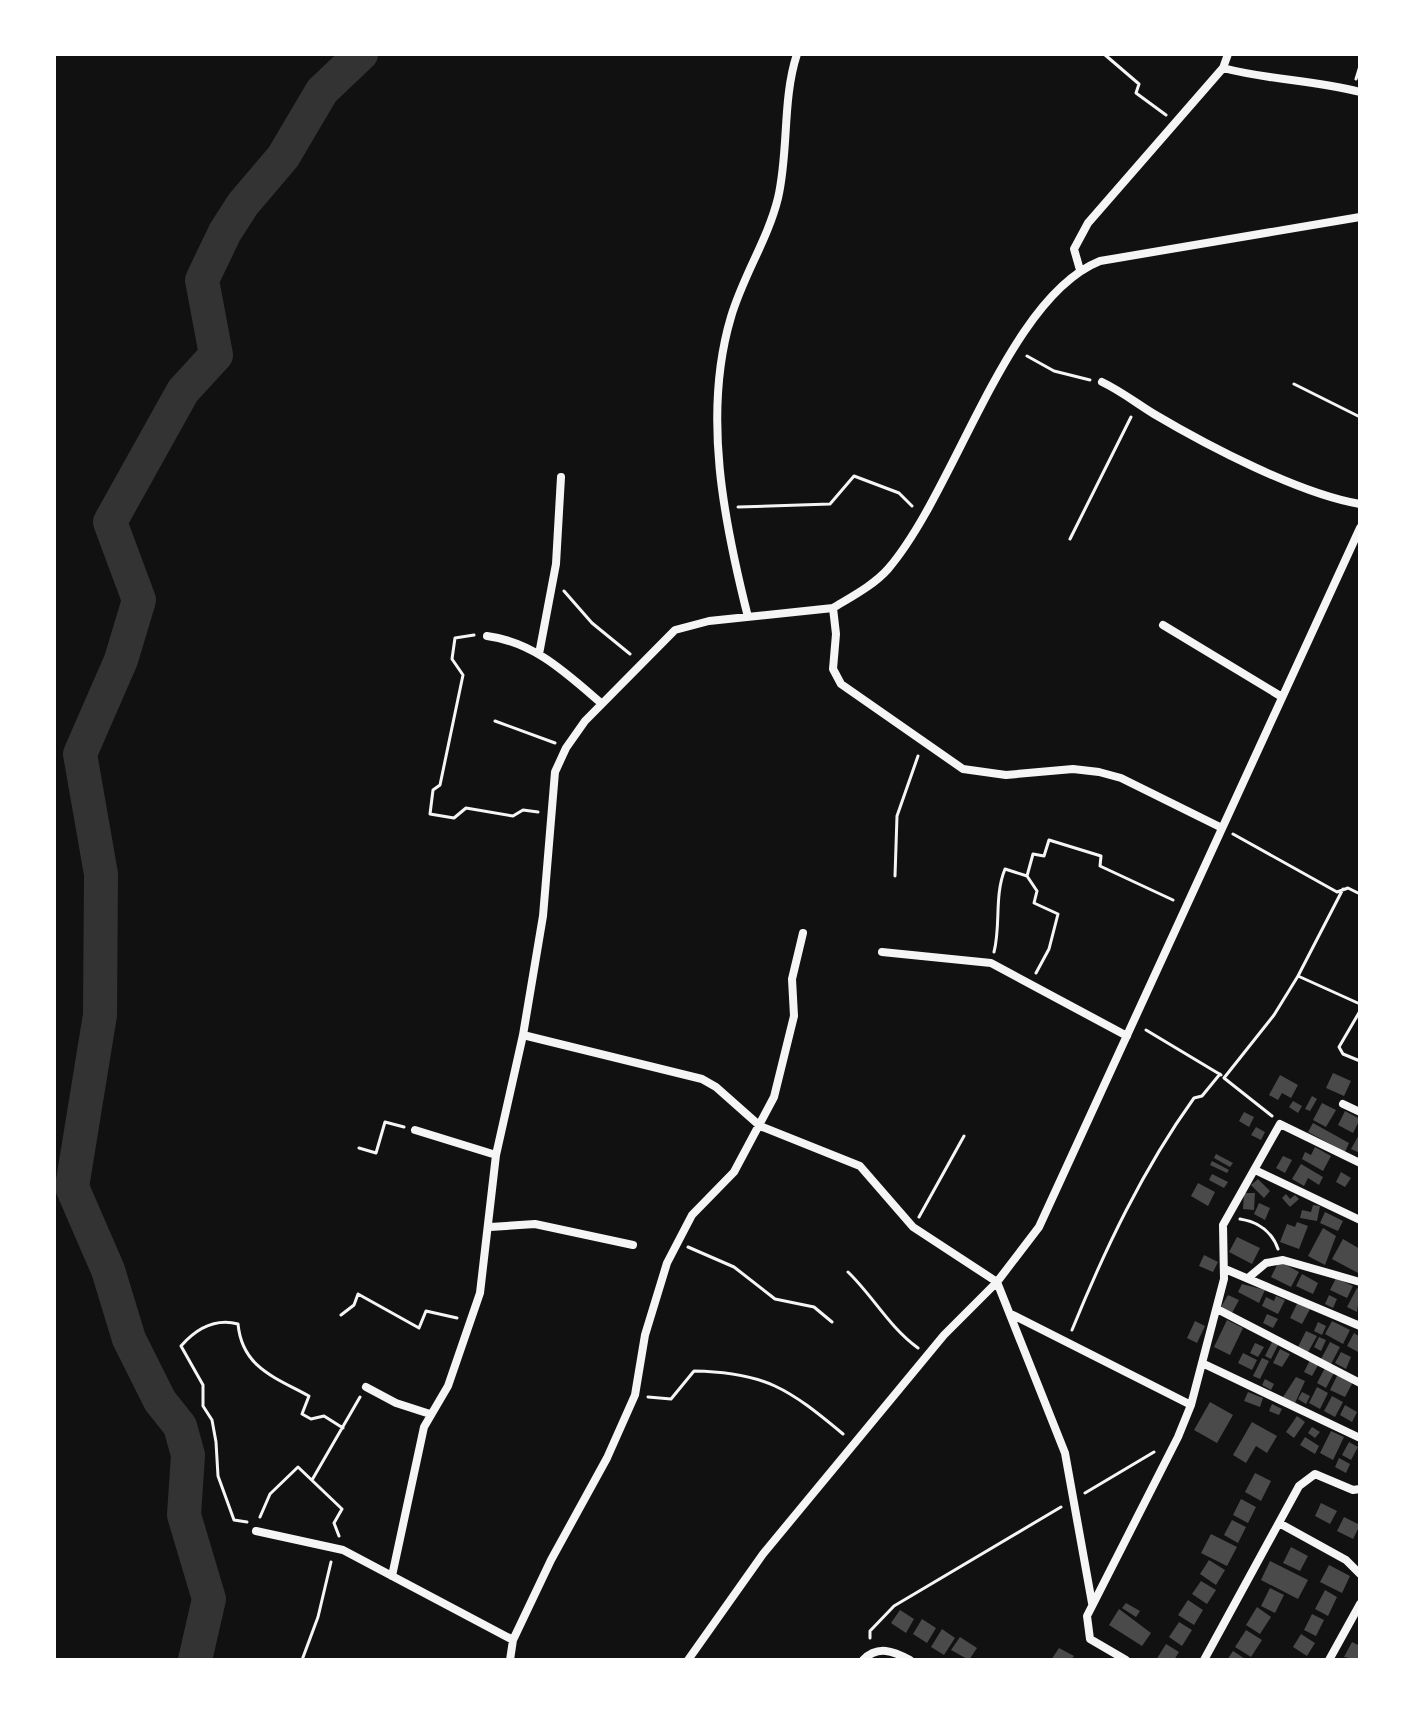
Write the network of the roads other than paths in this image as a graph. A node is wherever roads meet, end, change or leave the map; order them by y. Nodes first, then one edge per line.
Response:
1 (797, 54) edge
2 (1228, 54) edge
3 (1223, 68) junction
4 (1360, 92) edge
5 (1360, 217) edge
6 (1080, 270) junction
7 (1102, 382) road end
8 (561, 477) dead end
9 (1360, 504) edge
10 (1360, 528) edge
11 (833, 608) junction
12 (748, 617) junction
13 (1163, 625) dead end
14 (487, 636) road end
15 (539, 654) junction
16 (1282, 697) junction
17 (601, 703) junction
18 (1222, 828) junction
19 (803, 933) dead end
20 (882, 952) dead end
21 (523, 1035) junction
22 (1127, 1036) junction
23 (1343, 1104) dead end
24 (1360, 1112) edge
25 (760, 1126) junction
26 (415, 1130) road end
27 (496, 1155) junction
28 (1360, 1163) edge
29 (1255, 1170) junction
30 (1360, 1220) edge
31 (490, 1227) junction
32 (633, 1245) dead end
33 (1225, 1269) junction
34 (1248, 1278) junction
35 (997, 1282) junction
36 (1360, 1282) edge
37 (1217, 1309) junction
38 (1013, 1315) junction
39 (1360, 1326) edge
40 (1202, 1363) junction
41 (1360, 1383) edge
42 (366, 1387) road end
43 (1191, 1405) junction
44 (430, 1414) junction
45 (1360, 1438) edge
46 (1360, 1489) edge
47 (1279, 1523) junction
48 (256, 1531) road end
49 (1360, 1574) edge
50 (392, 1576) junction
51 (1092, 1603) junction
52 (1360, 1604) edge
53 (513, 1640) junction
54 (866, 1657) edge
55 (510, 1660) edge
56 (688, 1660) edge
57 (910, 1660) edge
58 (1126, 1660) edge
59 (1204, 1660) edge
60 (1329, 1660) edge

1 - 12 street
2 - 3 street
3 - 4 street
3 - 6 street
5 - 6 street
6 - 11 street
7 - 9 street
8 - 15 street
10 - 16 street
11 - 12 street
11 - 18 street
12 - 17 street
13 - 16 street
14 - 15 street
15 - 17 street
16 - 18 street
17 - 21 street
18 - 22 street
19 - 25 street
20 - 22 street
21 - 25 street
21 - 27 street
22 - 35 street
23 - 24 street
25 - 35 street
25 - 53 street
26 - 27 street
27 - 31 street
28 - 29 street
29 - 30 street
29 - 33 street
31 - 32 street
31 - 44 street
33 - 34 street
33 - 37 street
34 - 36 street
34 - 39 street
35 - 38 street
35 - 56 street
37 - 40 street
37 - 41 street
38 - 43 street
38 - 51 street
40 - 43 street
40 - 45 street
42 - 44 street
43 - 51 street
44 - 50 street
46 - 47 street
47 - 49 street
47 - 59 street
48 - 50 street
50 - 53 street
51 - 58 street
52 - 60 street
53 - 55 street
54 - 57 street

